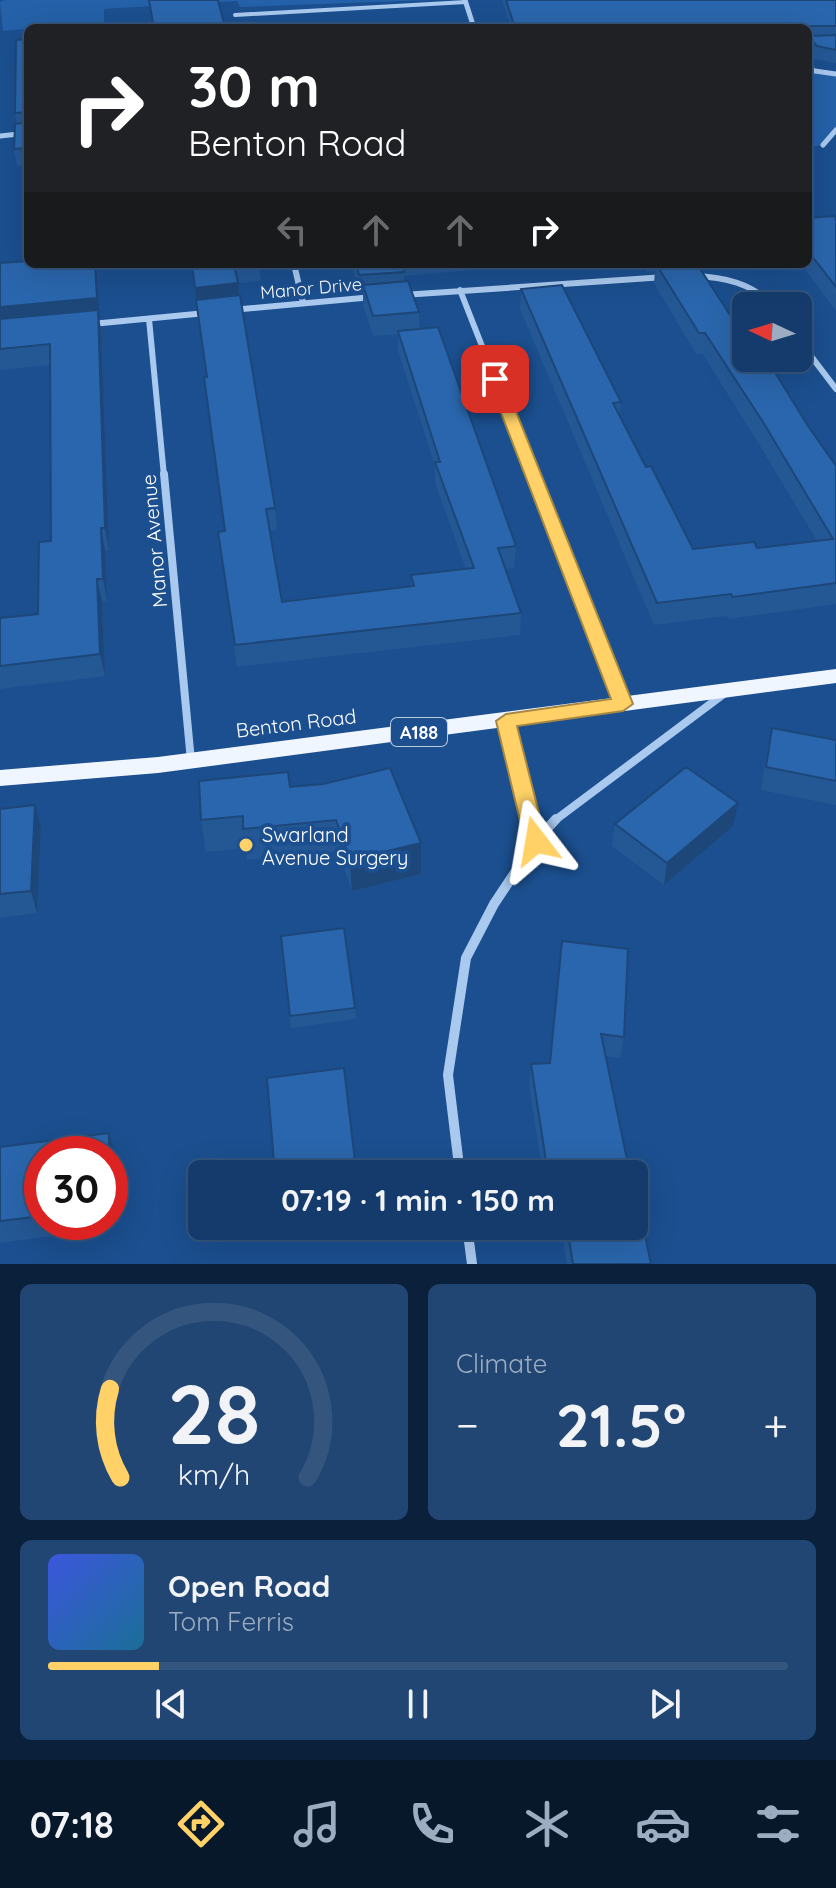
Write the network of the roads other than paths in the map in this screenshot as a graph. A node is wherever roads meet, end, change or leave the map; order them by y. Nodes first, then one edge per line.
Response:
1 (465, 1) edge
2 (235, 15) dead end
3 (473, 24) edge
4 (812, 70) edge
5 (836, 74) edge
6 (836, 130) edge
7 (24, 133) edge
8 (0, 136) edge
9 (823, 145) dead end
10 (295, 268) edge
11 (671, 276) edge
12 (685, 276) edge
13 (460, 290) junction
14 (757, 292) edge
15 (398, 295) edge
16 (382, 296) edge
17 (303, 303) junction
18 (226, 311) edge
19 (211, 312) edge
20 (149, 319) junction
21 (90, 325) edge
22 (812, 357) edge
23 (836, 389) edge
24 (836, 676) edge
25 (730, 690) junction
26 (623, 704) junction
27 (506, 721) junction
28 (191, 761) junction
29 (0, 778) edge
30 (536, 841) junction
31 (458, 1160) edge
32 (469, 1240) edge
33 (472, 1264) edge

1 - 2 lane
1 - 3 street
4 - 5 street
6 - 9 street
7 - 8 street
10 - 17 street
11 - 13 street
12 - 14 street
13 - 15 street
13 - 26 street
16 - 17 street, Manor Drive
17 - 18 street, Manor Drive
19 - 20 street
20 - 21 street
20 - 28 street, Manor Avenue
22 - 23 street
24 - 25 main road, Benton Road / A188
25 - 26 main road, Benton Road / A188
25 - 30 street
26 - 27 main road, Benton Road / A188
27 - 28 main road, Benton Road / A188
27 - 30 street
28 - 29 main road, Benton Road / A188
30 - 31 street
32 - 33 street

